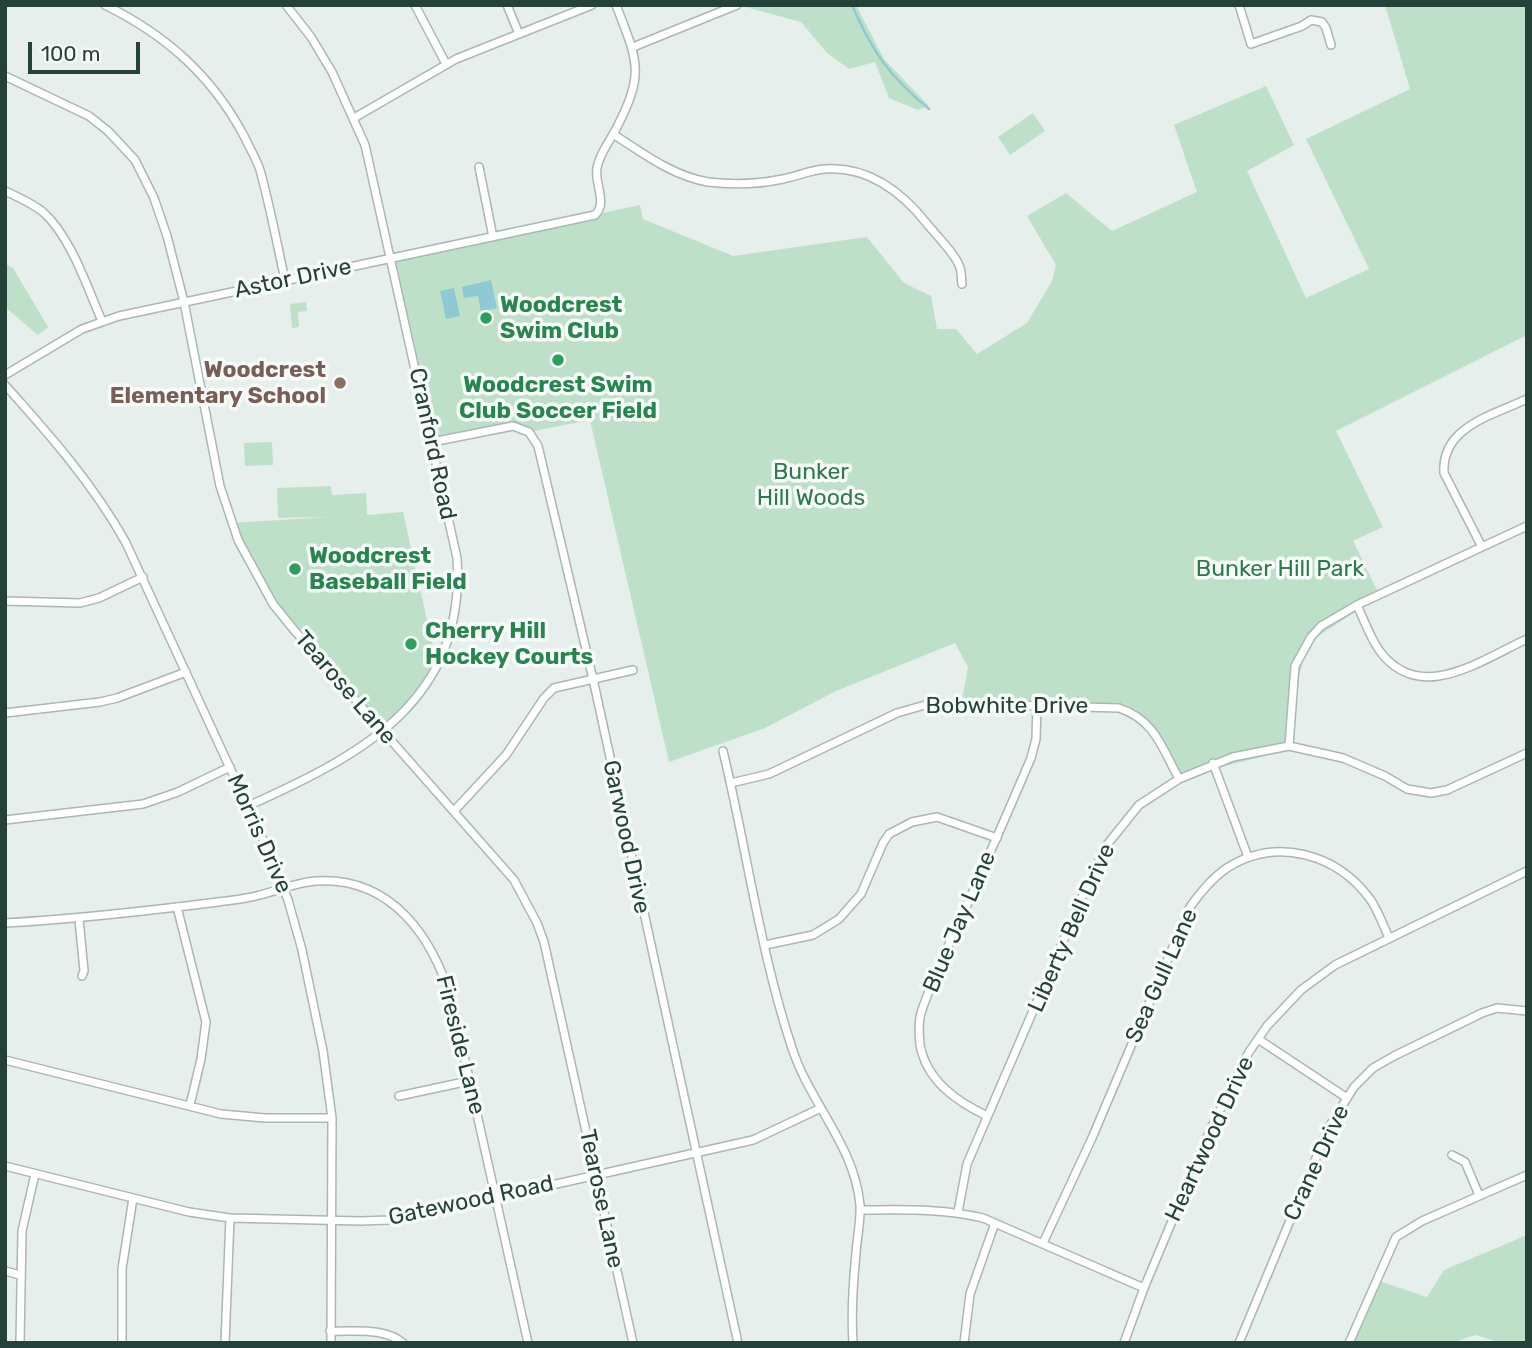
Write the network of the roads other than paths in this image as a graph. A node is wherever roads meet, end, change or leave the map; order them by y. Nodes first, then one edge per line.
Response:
1 (105, 5) edge
2 (286, 5) edge
3 (415, 5) edge
4 (507, 5) edge
5 (592, 5) edge
6 (616, 5) edge
7 (737, 5) edge
8 (1239, 5) edge
9 (519, 34) junction
10 (1331, 45) dead end
11 (633, 47) junction
12 (446, 64) junction
13 (5, 76) edge
14 (354, 118) junction
15 (613, 134) junction
16 (479, 167) dead end
17 (5, 191) edge
18 (494, 237) junction
19 (391, 258) junction
20 (285, 280) junction
21 (962, 284) dead end
22 (184, 302) junction
23 (102, 321) junction
24 (5, 375) edge
25 (5, 385) edge
26 (1527, 400) edge
27 (432, 442) junction
28 (1527, 526) edge
29 (1482, 547) junction
30 (143, 577) junction
31 (5, 601) edge
32 (1357, 606) junction
33 (1527, 639) edge
34 (633, 670) dead end
35 (186, 673) junction
36 (593, 679) junction
37 (1037, 705) junction
38 (5, 713) edge
39 (382, 732) junction
40 (1289, 746) junction
41 (723, 751) dead end
42 (1527, 753) edge
43 (1213, 763) junction
44 (230, 767) junction
45 (1179, 779) junction
46 (731, 783) junction
47 (248, 806) junction
48 (454, 811) junction
49 (5, 820) edge
50 (997, 838) junction
51 (1248, 857) junction
52 (1527, 872) edge
53 (283, 887) junction
54 (177, 907) junction
55 (79, 919) junction
56 (5, 923) edge
57 (1389, 937) junction
58 (765, 945) junction
59 (82, 976) dead end
60 (1527, 1011) edge
61 (1258, 1039) junction
62 (5, 1060) edge
63 (470, 1081) junction
64 (399, 1096) dead end
65 (1346, 1098) junction
66 (190, 1105) junction
67 (821, 1108) junction
68 (986, 1116) junction
69 (332, 1118) junction
70 (697, 1152) junction
71 (1452, 1155) dead end
72 (5, 1166) edge
73 (35, 1174) junction
74 (596, 1174) junction
75 (1527, 1175) edge
76 (1479, 1195) junction
77 (133, 1198) junction
78 (495, 1198) junction
79 (860, 1210) junction
80 (958, 1212) junction
81 (230, 1218) junction
82 (330, 1221) junction
83 (995, 1223) junction
84 (1043, 1243) junction
85 (5, 1271) edge
86 (20, 1275) junction
87 (1144, 1288) junction
88 (330, 1331) junction
89 (20, 1343) edge
90 (122, 1343) edge
91 (225, 1343) edge
92 (331, 1343) edge
93 (403, 1343) edge
94 (528, 1343) edge
95 (633, 1343) edge
96 (738, 1343) edge
97 (853, 1343) edge
98 (964, 1343) edge
99 (1124, 1343) edge
100 (1239, 1343) edge
101 (1349, 1343) edge

1 - 20 street
2 - 14 street, Cranford Road
3 - 12 street
4 - 9 street
5 - 9 street
6 - 11 street
7 - 11 street
8 - 10 street
9 - 12 street
11 - 15 street
12 - 14 street
13 - 22 street, Tearose Lane
14 - 19 street, Cranford Road
15 - 18 street, Astor Drive
15 - 21 street
16 - 18 street
17 - 23 street
18 - 19 street, Astor Drive
19 - 20 street, Astor Drive
19 - 27 street, Cranford Road
20 - 22 street, Astor Drive
22 - 23 street, Astor Drive
22 - 39 street, Tearose Lane
23 - 24 street, Astor Drive
25 - 30 street, Morris Drive
26 - 29 street
27 - 36 street, Garwood Drive
27 - 39 street, Cranford Road
28 - 29 street
29 - 32 street
30 - 31 street
30 - 35 street, Morris Drive
32 - 33 street
32 - 40 street
34 - 36 street
35 - 38 street
35 - 44 street, Morris Drive
36 - 48 street
36 - 70 street, Garwood Drive
37 - 45 street, Bobwhite Drive
37 - 46 street, Bobwhite Drive
37 - 50 street, Blue Jay Lane
39 - 47 street, Cranford Road
39 - 48 street, Tearose Lane
40 - 42 street, Liberty Bell Drive
40 - 43 street, Liberty Bell Drive
41 - 46 street
43 - 45 street, Liberty Bell Drive
43 - 51 street
44 - 47 street, Morris Drive
44 - 49 street
45 - 68 street, Liberty Bell Drive
46 - 58 street
47 - 53 street, Morris Drive
48 - 74 street, Tearose Lane
50 - 58 street
50 - 68 street, Blue Jay Lane
51 - 57 street, Sea Gull Lane
51 - 84 street, Sea Gull Lane
52 - 57 street, Heartwood Drive
53 - 54 street, Fireside Lane
53 - 63 street, Fireside Lane
53 - 69 street, Morris Drive
54 - 55 street, Fireside Lane
54 - 66 street
55 - 56 street, Fireside Lane
55 - 59 street
57 - 61 street, Heartwood Drive
58 - 67 street
60 - 65 street, Crane Drive
61 - 65 street
61 - 87 street, Heartwood Drive
62 - 66 street
63 - 64 street
63 - 78 street, Fireside Lane
65 - 100 street, Crane Drive
66 - 69 street
67 - 70 street, Gatewood Road
67 - 79 street
68 - 80 street, Liberty Bell Drive
69 - 82 street, Morris Drive
70 - 74 street, Gatewood Road
70 - 96 street, Garwood Drive
71 - 76 street
72 - 73 street, Gatewood Road
73 - 77 street, Gatewood Road
73 - 86 street
74 - 78 street, Gatewood Road
74 - 95 street, Tearose Lane
75 - 76 street
76 - 101 street
77 - 81 street, Gatewood Road
77 - 90 street
78 - 82 street, Gatewood Road
78 - 94 street, Fireside Lane
79 - 80 street
79 - 97 street
80 - 83 street
81 - 82 street, Gatewood Road
81 - 91 street
82 - 88 street, Morris Drive
83 - 84 street
83 - 98 street
84 - 87 street
85 - 86 street
86 - 89 street
87 - 99 street, Heartwood Drive
88 - 92 street, Morris Drive
88 - 93 street

